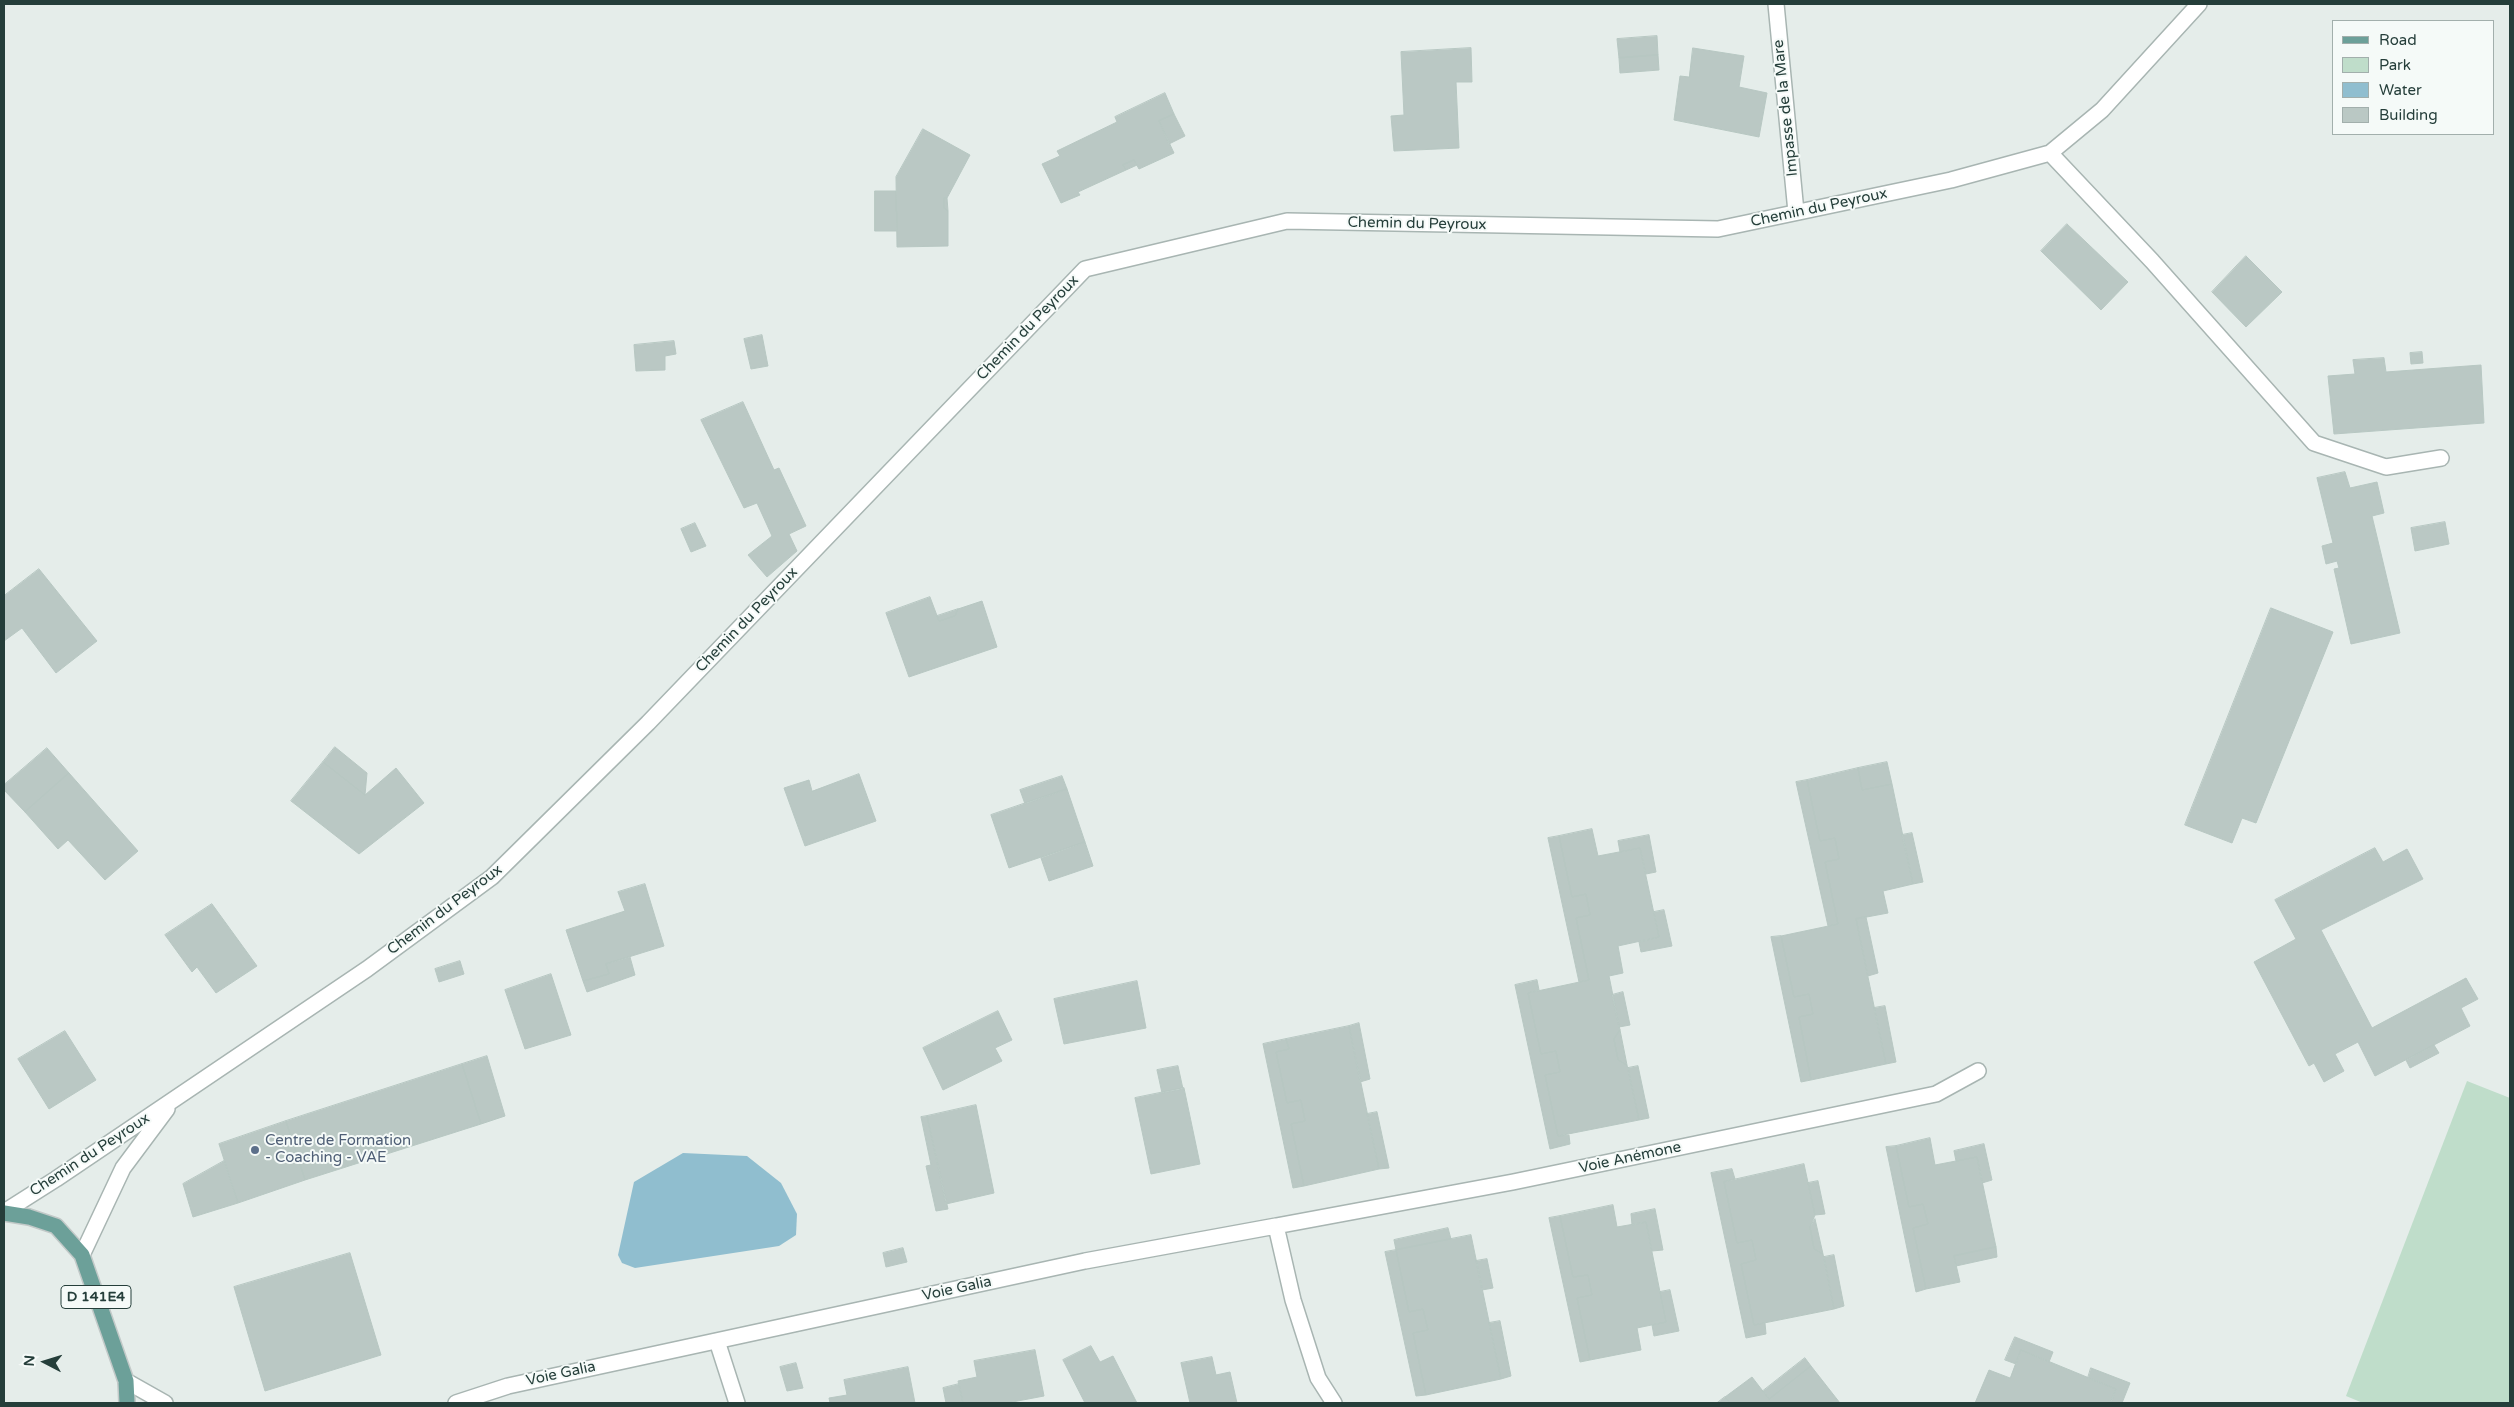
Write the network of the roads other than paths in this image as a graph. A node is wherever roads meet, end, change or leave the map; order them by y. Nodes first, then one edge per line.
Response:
1 (1776, 4) edge
2 (2199, 4) edge
3 (2050, 152) junction
4 (1796, 212) junction
5 (2441, 458) dead end
6 (1978, 1071) dead end
7 (175, 1098) junction
8 (4, 1212) edge
9 (1276, 1226) junction
10 (82, 1255) junction
11 (718, 1341) junction
12 (126, 1380) junction
13 (127, 1403) edge
14 (165, 1403) edge
15 (456, 1403) edge
16 (737, 1403) edge
17 (1334, 1403) edge

1 - 4 street, Impasse de la Mare
2 - 3 street, Chemin du Peyroux
3 - 4 street, Chemin du Peyroux
3 - 5 street
4 - 7 street, Chemin du Peyroux
6 - 9 street, Voie Anémone
7 - 8 street, Chemin du Peyroux
7 - 10 street, Chemin du Peyroux
8 - 10 main road, D 141E4
9 - 11 street, Voie Galia
9 - 17 street
10 - 12 main road, D 141E4
11 - 15 street, Voie Galia
11 - 16 street
12 - 13 main road, D 141E4
12 - 14 street

